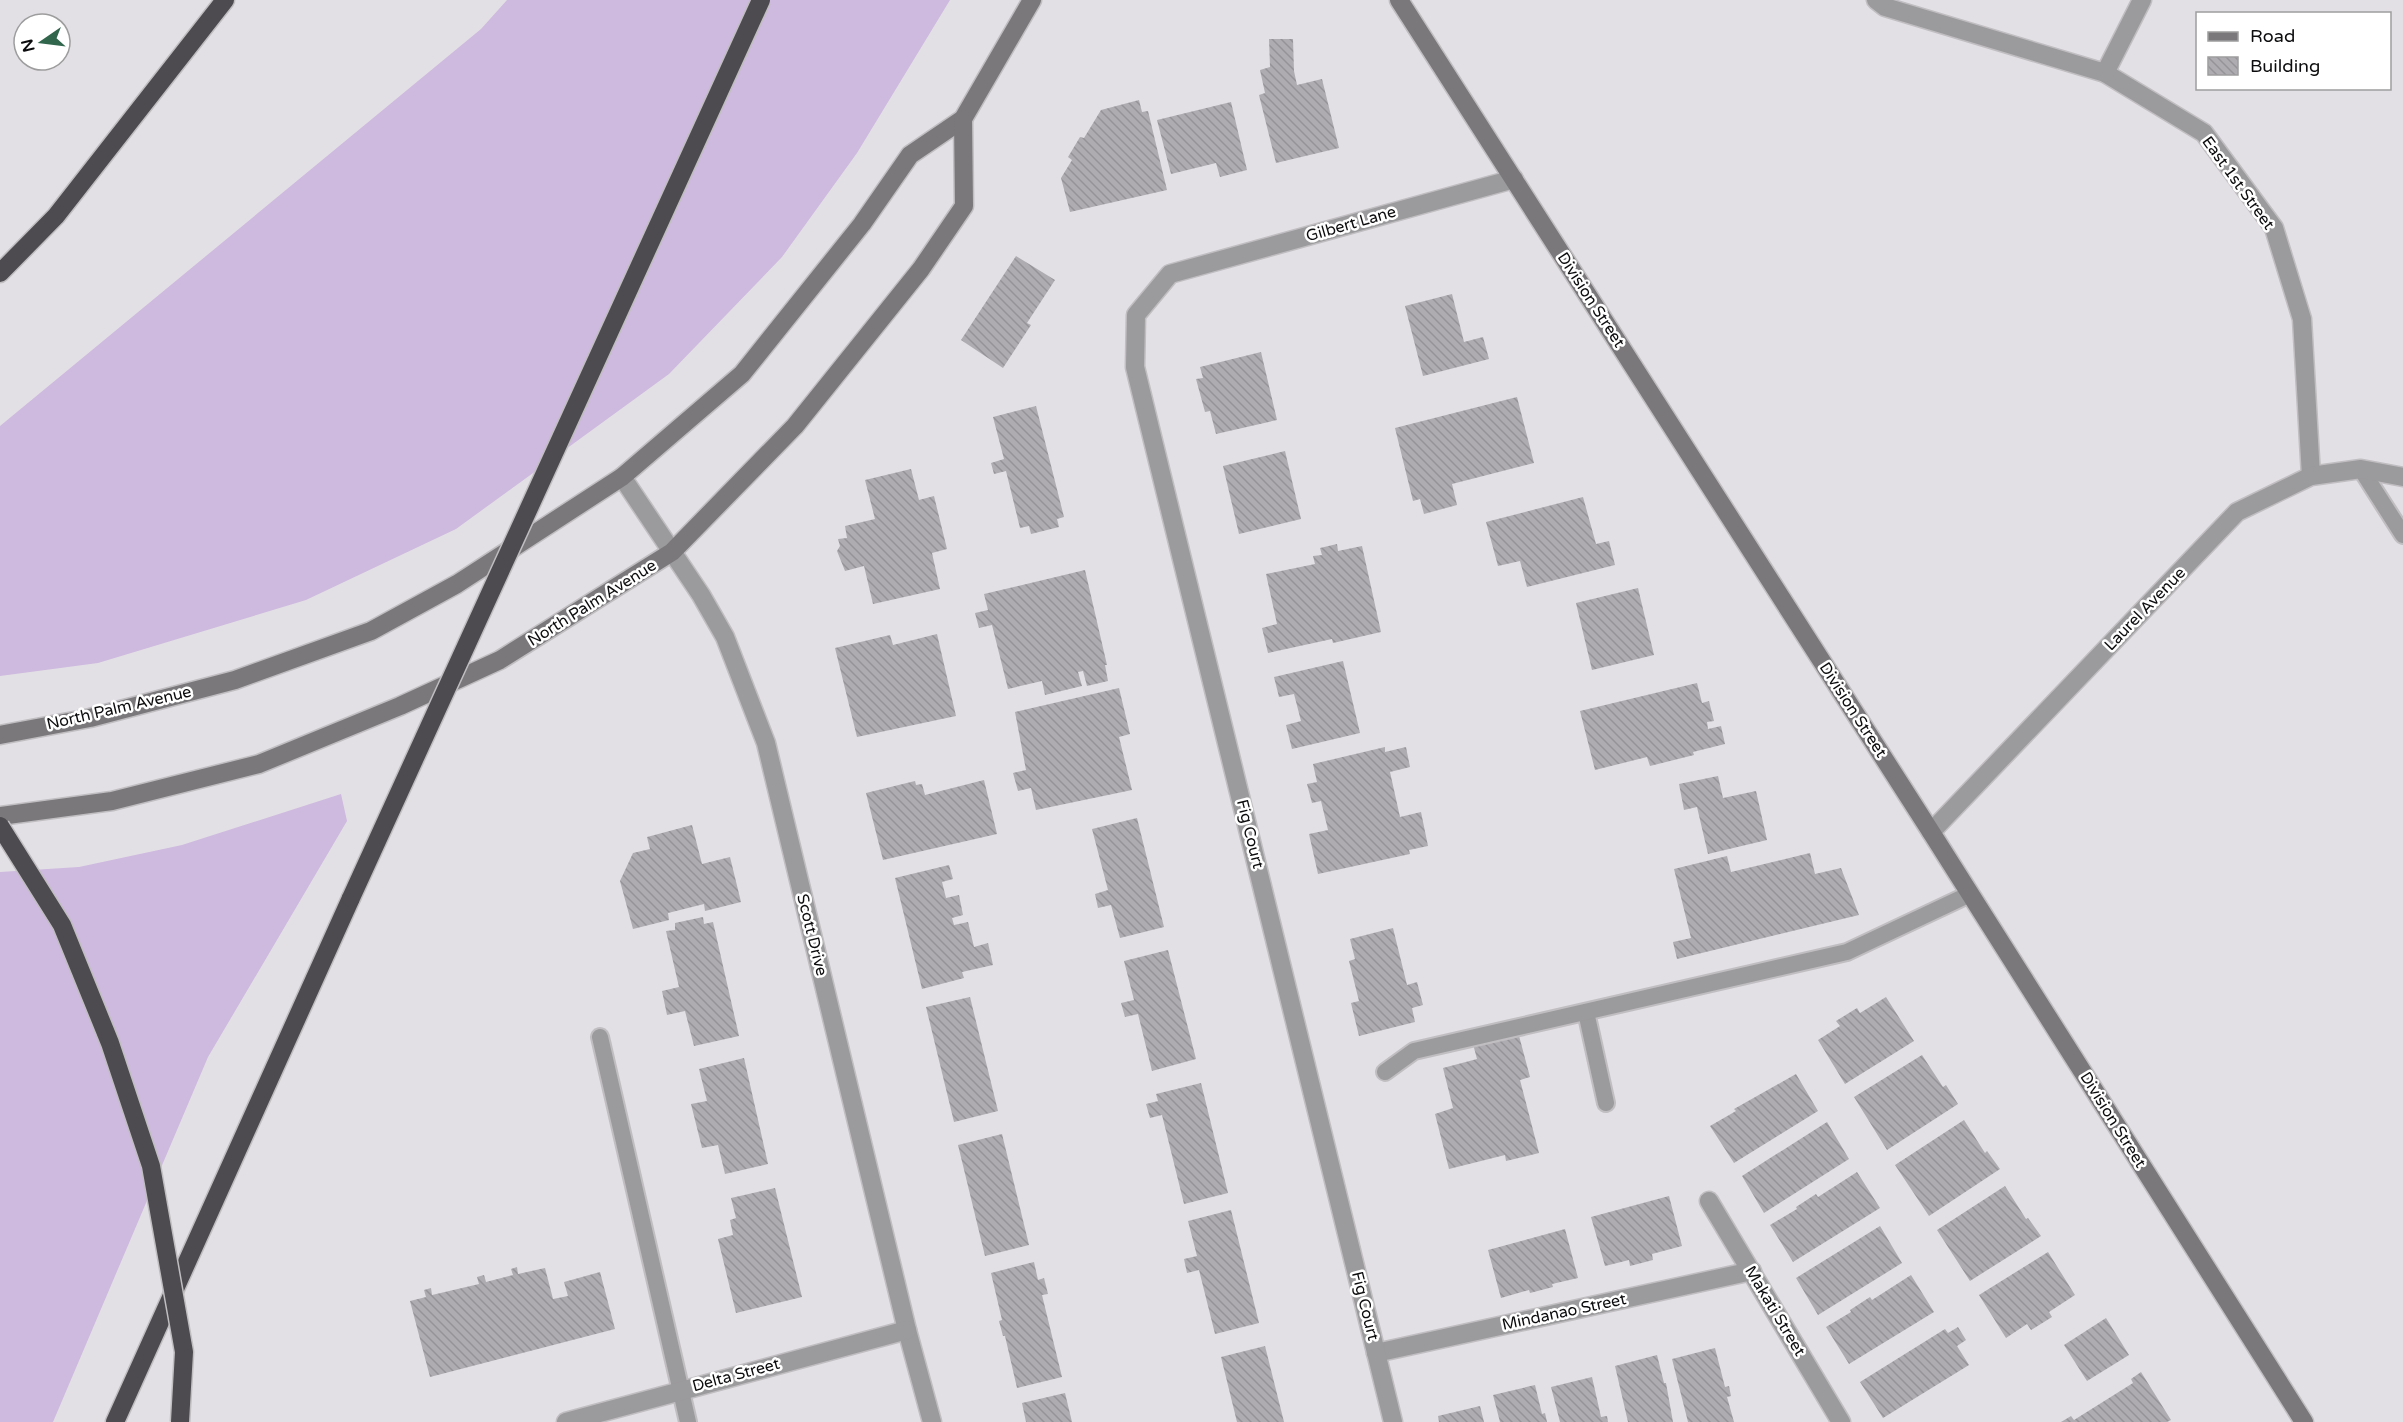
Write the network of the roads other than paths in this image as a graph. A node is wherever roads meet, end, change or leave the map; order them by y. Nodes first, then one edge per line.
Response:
1 (225, 0) edge
2 (761, 0) edge
3 (1032, 0) edge
4 (1399, 0) edge
5 (1876, 0) edge
6 (2142, 0) edge
7 (2106, 74) junction
8 (963, 118) junction
9 (1514, 179) junction
10 (1189, 270) joint
11 (0, 273) edge
12 (2361, 469) junction
13 (2311, 476) junction
14 (622, 477) junction
15 (2403, 477) edge
16 (2403, 535) edge
17 (672, 552) junction
18 (0, 735) edge
19 (0, 816) edge
20 (0, 826) edge
21 (1931, 832) junction
22 (1970, 894) junction
23 (1586, 1012) junction
24 (600, 1037) dead end
25 (1385, 1072) dead end
26 (1606, 1103) dead end
27 (1709, 1201) dead end
28 (1752, 1271) junction
29 (907, 1330) junction
30 (1376, 1353) junction
31 (681, 1390) junction
32 (114, 1422) edge
33 (180, 1422) edge
34 (566, 1422) edge
35 (688, 1422) edge
36 (932, 1422) edge
37 (1393, 1422) edge
38 (1841, 1422) edge
39 (2304, 1422) edge

1 - 11 highway
2 - 32 highway, bridge
3 - 8 main road, North Palm Avenue
4 - 9 main road, Division Street
5 - 7 street, East 1st Street
6 - 7 street
7 - 13 street, East 1st Street
8 - 14 main road, North Palm Avenue
8 - 17 main road, North Palm Avenue
9 - 10 street, Gilbert Lane
9 - 21 main road, Division Street
10 - 30 street, Fig Court
12 - 13 street, Laurel Avenue
12 - 15 street, Laurel Avenue
12 - 16 lane
13 - 21 street, Laurel Avenue
14 - 17 street, Scott Drive
14 - 18 main road, North Palm Avenue
17 - 19 main road, North Palm Avenue
17 - 29 street, Scott Drive
20 - 33 highway, bridge
21 - 22 main road, Division Street
22 - 23 lane
22 - 39 main road, Division Street
23 - 25 lane
23 - 26 lane
24 - 31 lane
27 - 28 street, Makati Street
28 - 30 street, Mindanao Street
28 - 38 street, Makati Street
29 - 31 street, Delta Street
29 - 36 street, Scott Drive
30 - 37 street, Fig Court
31 - 34 street, Delta Street
31 - 35 lane

